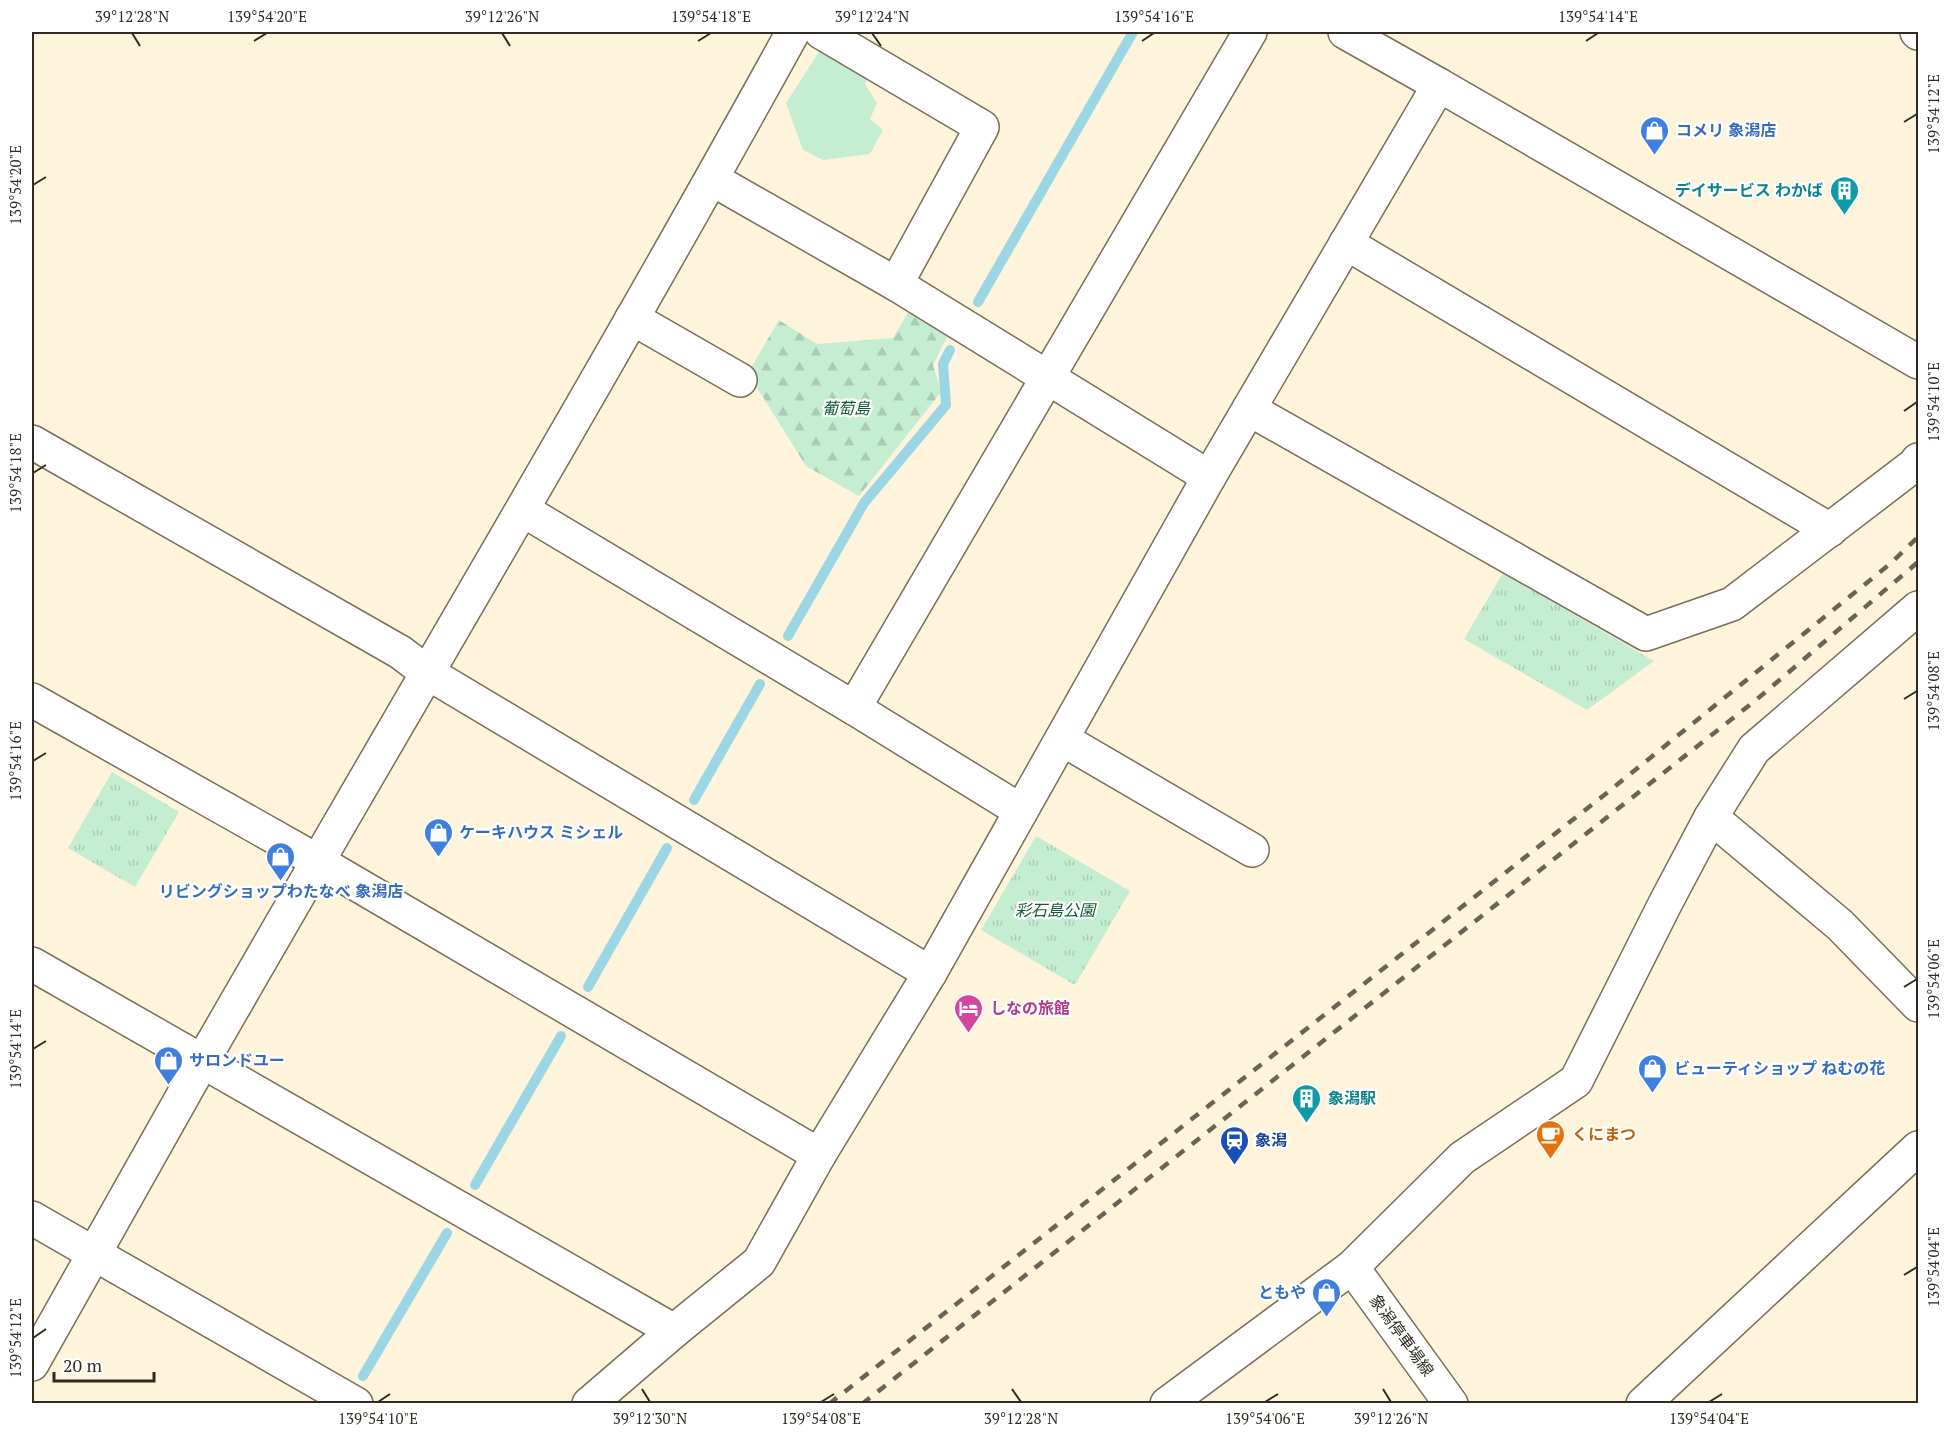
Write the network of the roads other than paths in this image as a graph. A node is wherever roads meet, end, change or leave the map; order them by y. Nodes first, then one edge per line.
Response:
1 (793, 32) edge
2 (821, 32) edge
3 (1250, 32) edge
4 (1345, 32) edge
5 (1439, 85) junction
6 (712, 179) junction
7 (1346, 243) junction
8 (896, 284) junction
9 (632, 318) junction
10 (1918, 362) edge
11 (1047, 377) junction
12 (740, 380) dead end
13 (1249, 409) junction
14 (32, 442) edge
15 (1918, 460) edge
16 (1209, 477) junction
17 (523, 510) junction
18 (1830, 530) junction
19 (1918, 608) edge
20 (428, 673) junction
21 (32, 700) edge
22 (854, 708) junction
23 (1062, 739) junction
24 (1021, 811) junction
25 (1711, 817) junction
26 (1252, 850) dead end
27 (319, 862) junction
28 (32, 964) edge
29 (930, 973) junction
30 (1918, 1005) edge
31 (203, 1061) junction
32 (1918, 1148) edge
33 (819, 1155) junction
34 (32, 1218) edge
35 (95, 1253) junction
36 (1353, 1267) junction
37 (674, 1331) junction
38 (32, 1364) edge
39 (356, 1404) edge
40 (590, 1404) edge
41 (1167, 1404) edge
42 (1451, 1404) edge
43 (1643, 1404) edge

1 - 6 street
2 - 8 street
3 - 11 street
4 - 5 street
5 - 7 street
5 - 10 street
6 - 8 street
6 - 9 street
7 - 13 street
7 - 18 street
8 - 11 street
9 - 12 street
9 - 17 street
11 - 16 street
11 - 22 street
13 - 16 street
13 - 18 street
14 - 20 street
15 - 18 street
16 - 23 street
17 - 20 street
17 - 22 street
19 - 25 street
20 - 27 street
20 - 29 street
21 - 27 street
22 - 24 street
23 - 24 street
23 - 26 street
24 - 29 street
25 - 30 street
25 - 36 street
27 - 31 street
27 - 33 street
28 - 31 street
29 - 33 street
31 - 35 street
31 - 37 street
32 - 43 street
33 - 37 street
34 - 35 street
35 - 38 street
35 - 39 street
36 - 41 street
36 - 42 street, 象潟停車場線
37 - 40 street

